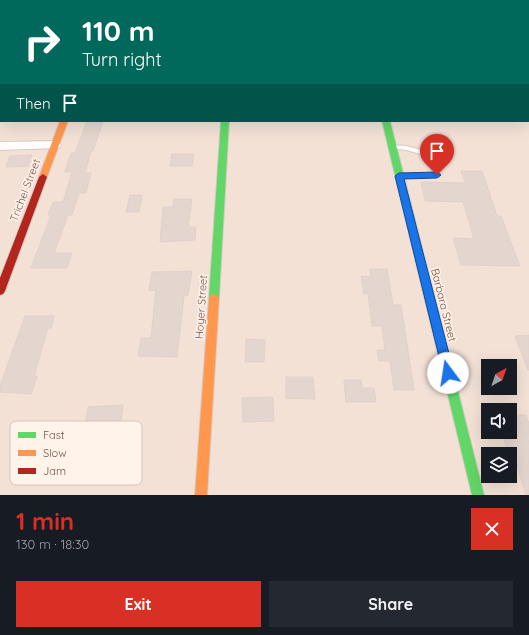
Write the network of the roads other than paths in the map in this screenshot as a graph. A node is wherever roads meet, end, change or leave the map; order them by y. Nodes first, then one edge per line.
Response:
1 (64, 122) edge
2 (225, 122) edge
3 (386, 122) edge
4 (55, 145) junction
5 (0, 146) edge
6 (392, 147) junction
7 (399, 176) junction
8 (0, 291) edge
9 (201, 495) edge
10 (478, 495) edge

1 - 4 street, Trichel Street
2 - 9 street, Hoyer Street
3 - 6 street, Barbara Street
4 - 5 street
4 - 8 street, Trichel Street
6 - 7 street, Barbara Street
6 - 7 lane
7 - 10 street, Barbara Street

